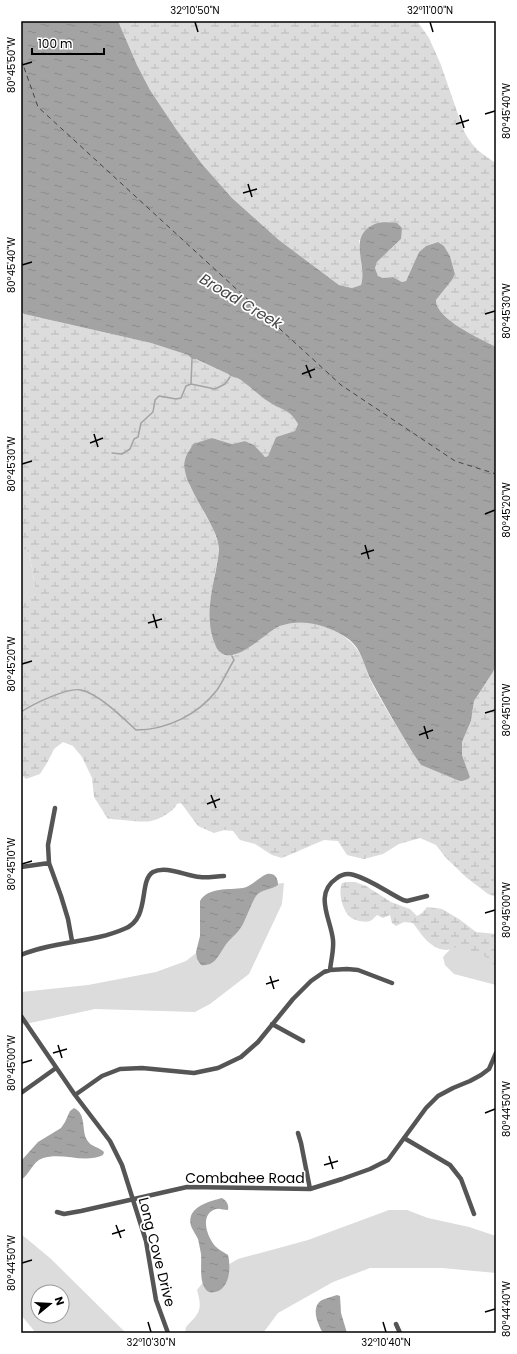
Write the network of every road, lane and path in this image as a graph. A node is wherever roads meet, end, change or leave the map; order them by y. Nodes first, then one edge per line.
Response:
1 (55, 808) dead end
2 (48, 863) junction
3 (21, 867) edge
4 (224, 876) dead end
5 (427, 896) dead end
6 (72, 941) junction
7 (21, 955) edge
8 (330, 970) junction
9 (392, 983) dead end
10 (21, 1016) edge
11 (272, 1024) junction
12 (303, 1041) dead end
13 (496, 1053) edge
14 (56, 1068) junction
15 (21, 1093) edge
16 (75, 1095) junction
17 (298, 1133) dead end
18 (404, 1138) junction
19 (310, 1189) junction
20 (133, 1198) junction
21 (57, 1212) dead end
22 (474, 1214) dead end
23 (396, 1324) dead end
24 (168, 1333) edge
25 (400, 1333) edge

1 - 2 street
2 - 3 street
2 - 6 street
4 - 6 street
5 - 8 street
6 - 7 street
8 - 9 street
8 - 11 street
10 - 14 street, Long Cove Drive
11 - 12 street
11 - 16 street
13 - 18 street, Combahee Road
14 - 15 street
14 - 16 street, Long Cove Drive
16 - 20 street, Long Cove Drive
17 - 19 street
18 - 19 street, Combahee Road
18 - 22 street
19 - 20 street, Combahee Road
20 - 21 street, Combahee Road
20 - 24 street, Long Cove Drive
23 - 25 street

